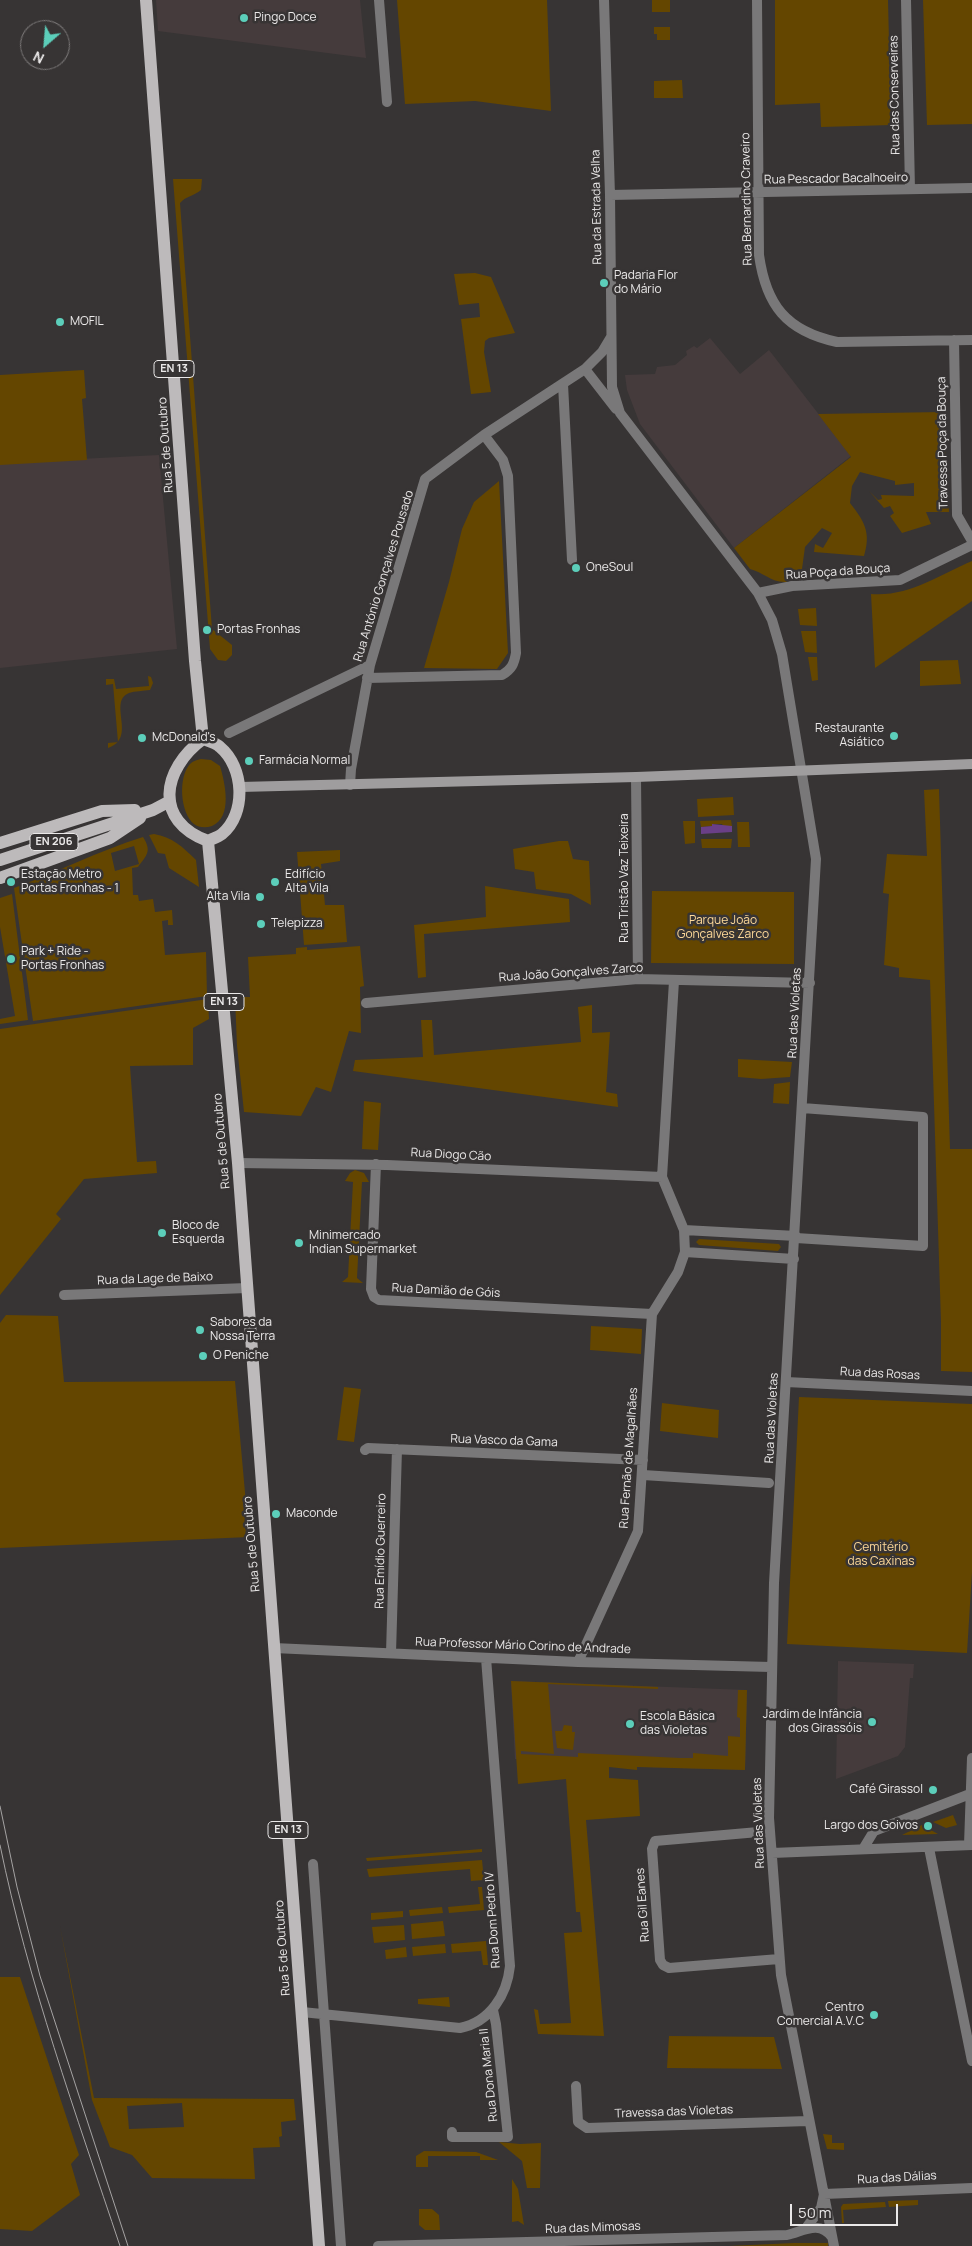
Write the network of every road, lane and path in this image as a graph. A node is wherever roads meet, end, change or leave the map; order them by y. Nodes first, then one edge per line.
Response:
1 (146, 0) edge
2 (379, 0) edge
3 (604, 0) edge
4 (758, 0) edge
5 (906, 0) edge
6 (387, 102) dead end
7 (972, 188) edge
8 (910, 189) junction
9 (758, 193) junction
10 (610, 195) junction
11 (611, 336) junction
12 (954, 340) junction
13 (972, 340) edge
14 (585, 369) junction
15 (563, 384) junction
16 (620, 413) junction
17 (484, 435) junction
18 (972, 541) edge
19 (972, 545) edge
20 (572, 560) dead end
21 (758, 593) junction
22 (370, 665) junction
23 (367, 678) junction
24 (229, 733) dead end
25 (203, 739) junction
26 (972, 764) edge
27 (803, 770) junction
28 (636, 777) junction
29 (350, 785) junction
30 (240, 787) junction
31 (170, 801) junction
32 (153, 810) junction
33 (208, 841) junction
34 (0, 843) edge
35 (0, 860) edge
36 (0, 878) edge
37 (638, 979) junction
38 (674, 981) junction
39 (810, 982) junction
40 (366, 1003) dead end
41 (802, 1108) junction
42 (238, 1163) junction
43 (376, 1164) junction
44 (662, 1177) junction
45 (684, 1230) junction
46 (796, 1237) junction
47 (685, 1252) junction
48 (794, 1259) junction
49 (246, 1288) junction
50 (64, 1296) dead end
51 (652, 1314) junction
52 (786, 1382) junction
53 (972, 1391) edge
54 (396, 1449) junction
55 (365, 1450) dead end
56 (643, 1460) junction
57 (643, 1475) junction
58 (769, 1483) dead end
59 (274, 1648) junction
60 (391, 1653) junction
61 (486, 1658) junction
62 (578, 1662) junction
63 (771, 1668) junction
64 (972, 1758) edge
65 (970, 1794) junction
66 (770, 1831) junction
67 (970, 1845) edge
68 (929, 1848) junction
69 (863, 1849) junction
70 (772, 1853) junction
71 (313, 1864) dead end
72 (779, 1960) junction
73 (972, 1996) edge
74 (961, 1999) junction
75 (493, 2010) junction
76 (302, 2012) junction
77 (324, 2014) junction
78 (972, 2061) edge
79 (576, 2086) dead end
80 (808, 2121) junction
81 (452, 2132) dead end
82 (972, 2188) edge
83 (824, 2194) junction
84 (806, 2228) junction
85 (833, 2241) edge
86 (319, 2246) edge
87 (341, 2246) edge
88 (378, 2246) edge

1 - 25 main road, Rua 5 de Outubro / EN 13
2 - 6 street
3 - 10 street, Rua da Estrada Velha
4 - 9 street, Rua Bernardino Craveiro
5 - 8 street, Rua das Conserveiras
7 - 8 street, Rua Pescador Bacalhoeiro
8 - 9 street, Rua Pescador Bacalhoeiro
9 - 10 street, Rua Pescador Bacalhoeiro
9 - 12 street, Rua Bernardino Craveiro
10 - 11 street, Rua da Estrada Velha
11 - 14 street, Rua António Gonçalves Pousado
11 - 16 street, Rua da Estrada Velha
12 - 13 street, Rua Bernardino Craveiro
12 - 18 street, Travessa Poça da Bouça
14 - 15 street, Rua António Gonçalves Pousado
14 - 16 street, Rua da Estrada Velha
15 - 17 street, Rua António Gonçalves Pousado
15 - 20 street
16 - 21 street, Rua da Estrada Velha
17 - 22 street, Rua António Gonçalves Pousado
17 - 23 street
19 - 21 street, Rua Poça da Bouça
21 - 27 street, Rua das Violetas
22 - 23 street, Rua António Gonçalves Pousado
22 - 24 street
23 - 29 street, Rua António Gonçalves Pousado
25 - 30 main road
25 - 31 main road
26 - 27 main road
27 - 28 main road
27 - 39 street, Rua das Violetas
28 - 29 main road
28 - 37 street, Rua Tristão Vaz Teixeira
29 - 30 main road
30 - 33 main road
31 - 32 main road, EN 206
31 - 33 main road
32 - 34 main road
32 - 35 main road, EN 206
32 - 36 main road
33 - 42 main road, Rua 5 de Outubro / EN 13
37 - 38 street, Rua João Gonçalves Zarco
37 - 40 street, Rua João Gonçalves Zarco
38 - 39 street, Rua João Gonçalves Zarco
38 - 44 street, Rua Fernão de Magalhães
39 - 41 street, Rua das Violetas
41 - 46 street, Rua das Violetas
41 - 46 street
42 - 43 street, Rua Diogo Cão
42 - 49 main road, Rua 5 de Outubro / EN 13
43 - 44 street, Rua Diogo Cão
43 - 51 street, Rua Damião de Góis
44 - 45 street, Rua Fernão de Magalhães
45 - 46 street
45 - 47 street, Rua Fernão de Magalhães
46 - 48 street, Rua das Violetas
47 - 48 street
47 - 51 street, Rua Fernão de Magalhães
48 - 52 street, Rua das Violetas
49 - 50 street, Rua da Lage de Baixo
49 - 59 main road, Rua 5 de Outubro / EN 13
51 - 56 street, Rua Fernão de Magalhães
52 - 53 street, Rua das Rosas
52 - 63 street, Rua das Violetas
54 - 55 street, Rua Vasco da Gama
54 - 56 street, Rua Vasco da Gama
54 - 60 street, Rua Emídio Guerreiro
56 - 57 street, Rua Fernão de Magalhães
57 - 58 street
57 - 62 street, Rua Fernão de Magalhães
59 - 60 street, Rua Professor Mário Corino de Andrade
59 - 76 main road, Rua 5 de Outubro / EN 13
60 - 61 street, Rua Professor Mário Corino de Andrade
61 - 62 street, Rua Professor Mário Corino de Andrade
61 - 75 street, Rua Dom Pedro IV
62 - 63 street, Rua Professor Mário Corino de Andrade
63 - 66 street, Rua das Violetas
64 - 65 street
65 - 67 street
65 - 69 street
66 - 70 street, Rua das Violetas
66 - 72 street, Rua Gil Eanes
67 - 68 street
68 - 69 street
68 - 74 street
69 - 70 street
70 - 72 street, Rua das Violetas
71 - 77 street
72 - 80 street, Rua das Violetas
73 - 74 street
74 - 78 street
75 - 77 street, Rua Dom Pedro IV
75 - 81 street, Rua Dona Maria II
76 - 77 street, Rua Dom Pedro IV
76 - 86 main road, Rua 5 de Outubro / EN 13
77 - 87 street
79 - 80 street, Travessa das Violetas
80 - 83 street, Rua das Violetas
82 - 83 street, Rua das Dálias
83 - 84 street
83 - 85 street, Rua das Violetas
84 - 85 street
84 - 88 street, Rua das Mimosas

